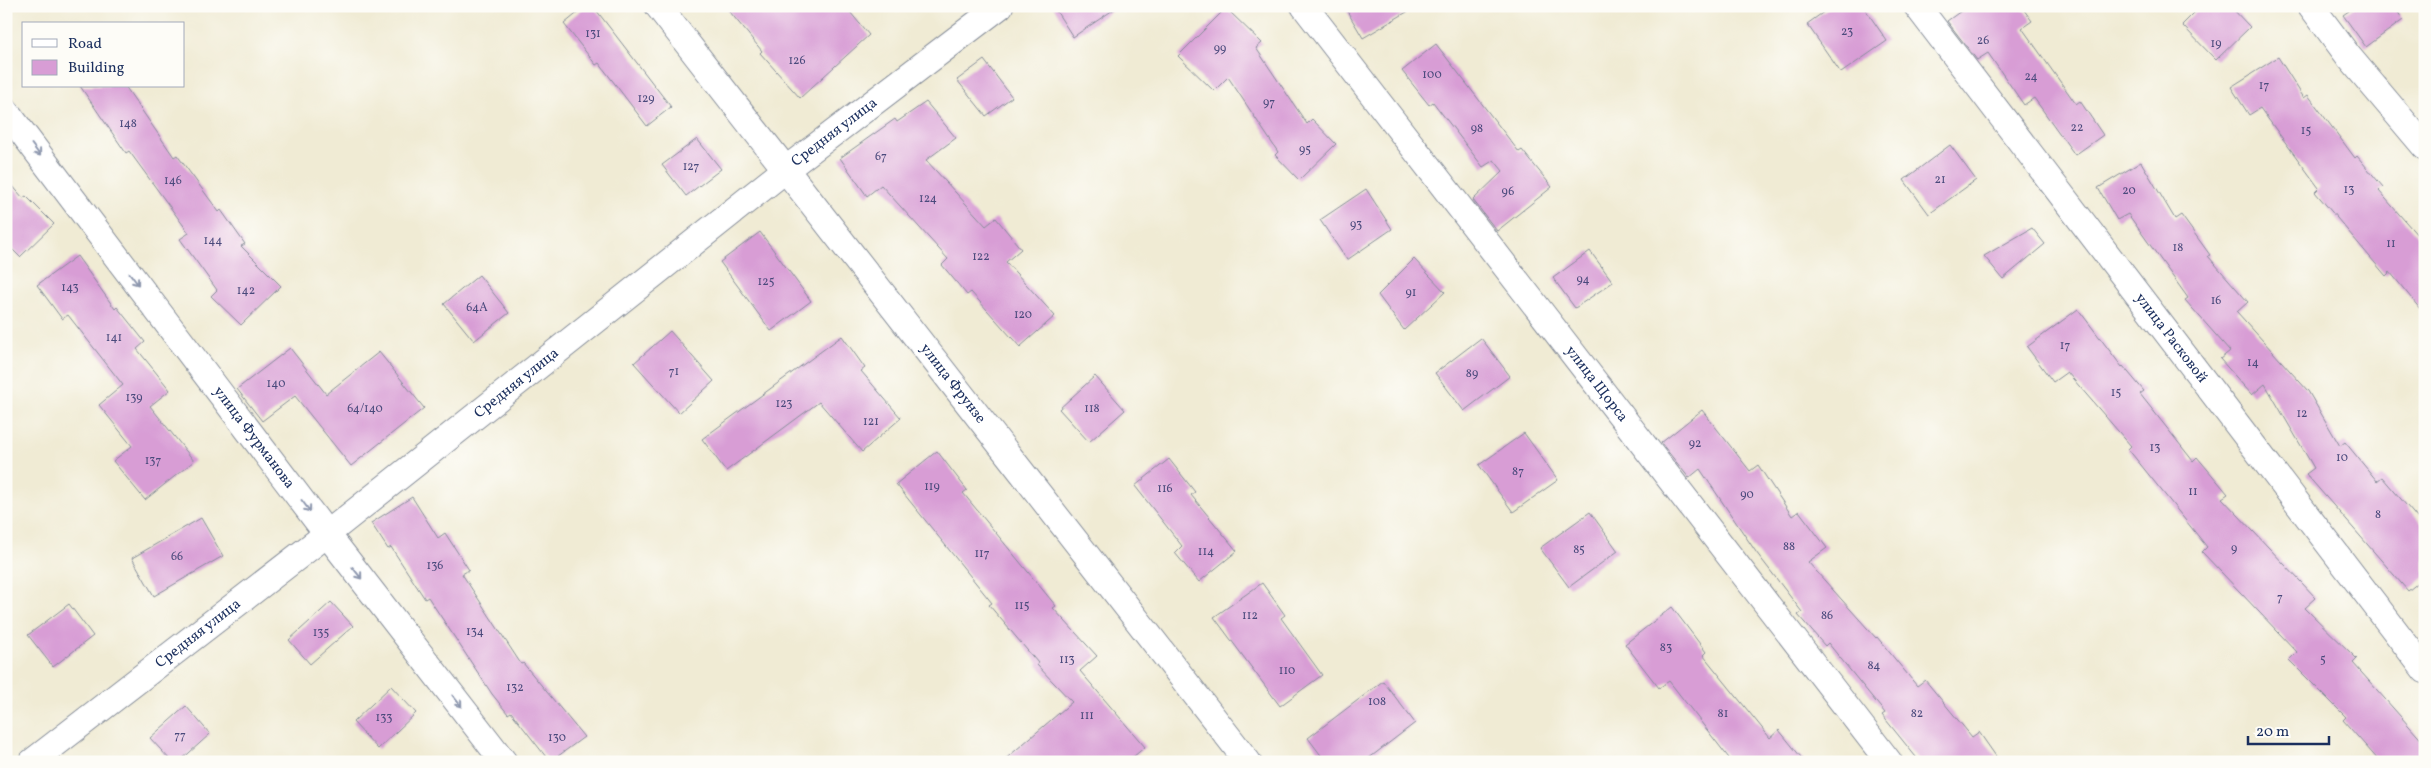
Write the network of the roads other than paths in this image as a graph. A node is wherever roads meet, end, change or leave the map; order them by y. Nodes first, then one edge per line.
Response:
1 (658, 6) edge
2 (1000, 6) edge
3 (1304, 6) edge
4 (1917, 6) edge
5 (2311, 6) edge
6 (6, 111) edge
7 (2425, 147) edge
8 (785, 170) junction
9 (327, 534) junction
10 (2425, 670) edge
11 (32, 762) edge
12 (504, 762) edge
13 (1248, 762) edge
14 (1889, 762) edge

1 - 8 street, улица Фрунзе
2 - 8 street, Средняя улица
3 - 14 street, улица Щорса
4 - 10 street, улица Расковой
5 - 7 street
6 -> 9 street, улица Фурманова
8 - 9 street, Средняя улица
8 - 13 street, улица Фрунзе
9 - 11 street, Средняя улица
9 -> 12 street, улица Фурманова

